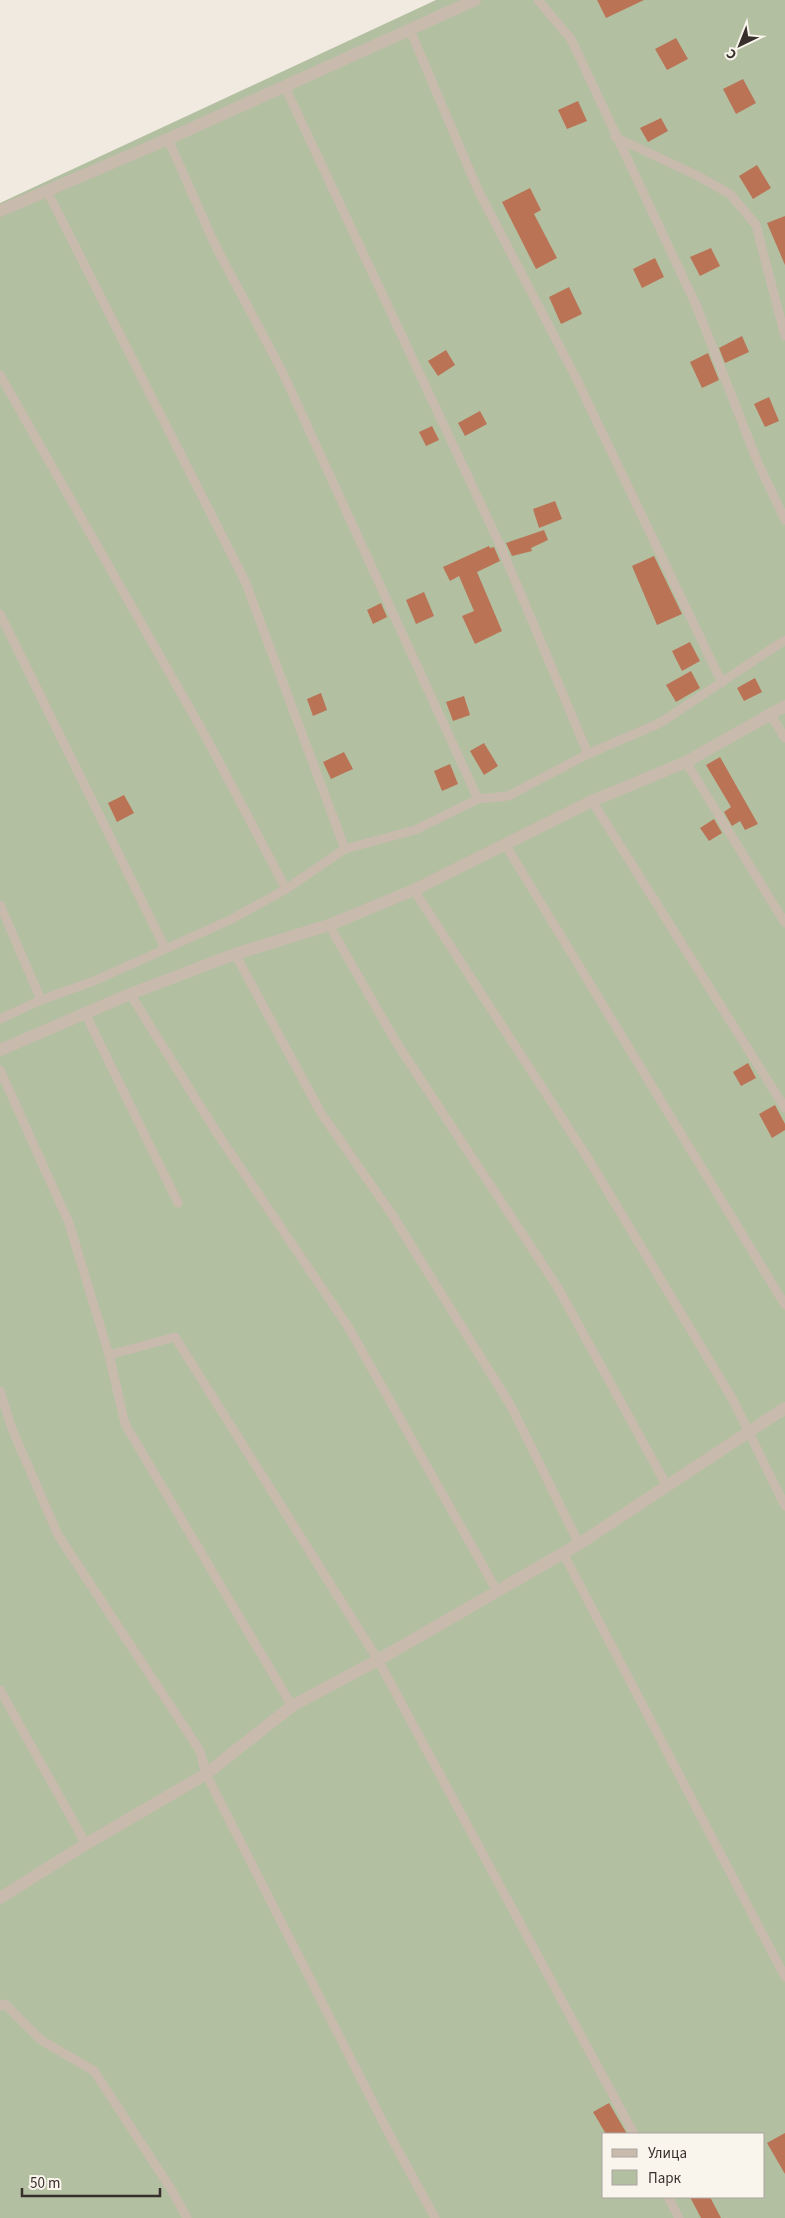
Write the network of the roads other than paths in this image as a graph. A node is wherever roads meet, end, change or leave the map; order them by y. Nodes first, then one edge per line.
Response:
1 (475, 0) edge
2 (538, 0) edge
3 (410, 30) junction
4 (284, 87) junction
5 (615, 137) junction
6 (168, 139) junction
7 (47, 191) junction
8 (0, 211) edge
9 (785, 336) edge
10 (0, 375) edge
11 (785, 520) edge
12 (0, 614) edge
13 (785, 640) edge
14 (722, 683) junction
15 (785, 706) edge
16 (770, 714) junction
17 (785, 738) edge
18 (588, 754) junction
19 (686, 762) junction
20 (478, 800) junction
21 (592, 801) junction
22 (505, 844) junction
23 (345, 849) junction
24 (286, 889) junction
25 (414, 890) junction
26 (0, 905) edge
27 (785, 923) edge
28 (329, 925) junction
29 (165, 948) junction
30 (235, 954) junction
31 (130, 994) junction
32 (41, 1000) junction
33 (85, 1013) junction
34 (0, 1019) edge
35 (0, 1050) edge
36 (0, 1070) edge
37 (785, 1108) edge
38 (178, 1203) dead end
39 (785, 1305) edge
40 (109, 1355) junction
41 (0, 1391) edge
42 (785, 1408) edge
43 (747, 1432) junction
44 (667, 1486) junction
45 (785, 1506) edge
46 (579, 1544) junction
47 (563, 1553) junction
48 (497, 1591) junction
49 (378, 1660) junction
50 (0, 1690) edge
51 (292, 1706) junction
52 (206, 1774) junction
53 (86, 1844) junction
54 (0, 1898) edge
55 (785, 1977) edge
56 (0, 2006) edge
57 (633, 2133) edge
58 (669, 2198) edge
59 (188, 2218) edge
60 (436, 2218) edge
61 (680, 2218) edge

1 - 3 street
2 - 5 lane
3 - 4 street
3 - 14 lane
4 - 6 street
4 - 18 lane
5 - 9 lane
5 - 11 lane
6 - 7 street
6 - 20 lane
7 - 8 street
7 - 23 lane
10 - 24 lane
12 - 29 lane
13 - 14 lane
14 - 18 lane
15 - 16 street
16 - 17 lane
16 - 19 street
18 - 20 lane
19 - 21 street
19 - 27 lane
20 - 23 lane
21 - 22 street
21 - 37 lane
22 - 25 street
22 - 39 lane
23 - 24 lane
24 - 29 lane
25 - 28 street
25 - 43 lane
26 - 32 lane
28 - 30 street
28 - 44 lane
29 - 32 lane
30 - 31 street
30 - 46 lane
31 - 33 street
31 - 48 lane
32 - 34 lane
33 - 35 street
33 - 38 lane
36 - 40 lane
40 - 49 lane
40 - 51 lane
41 - 52 lane
42 - 43 street
43 - 44 street
43 - 45 lane
44 - 46 street
46 - 47 street
47 - 48 street
47 - 55 lane
48 - 49 street
49 - 51 street
49 - 57 lane
50 - 53 lane
51 - 52 street
52 - 53 street
52 - 60 lane
53 - 54 street
56 - 59 lane
58 - 61 lane

